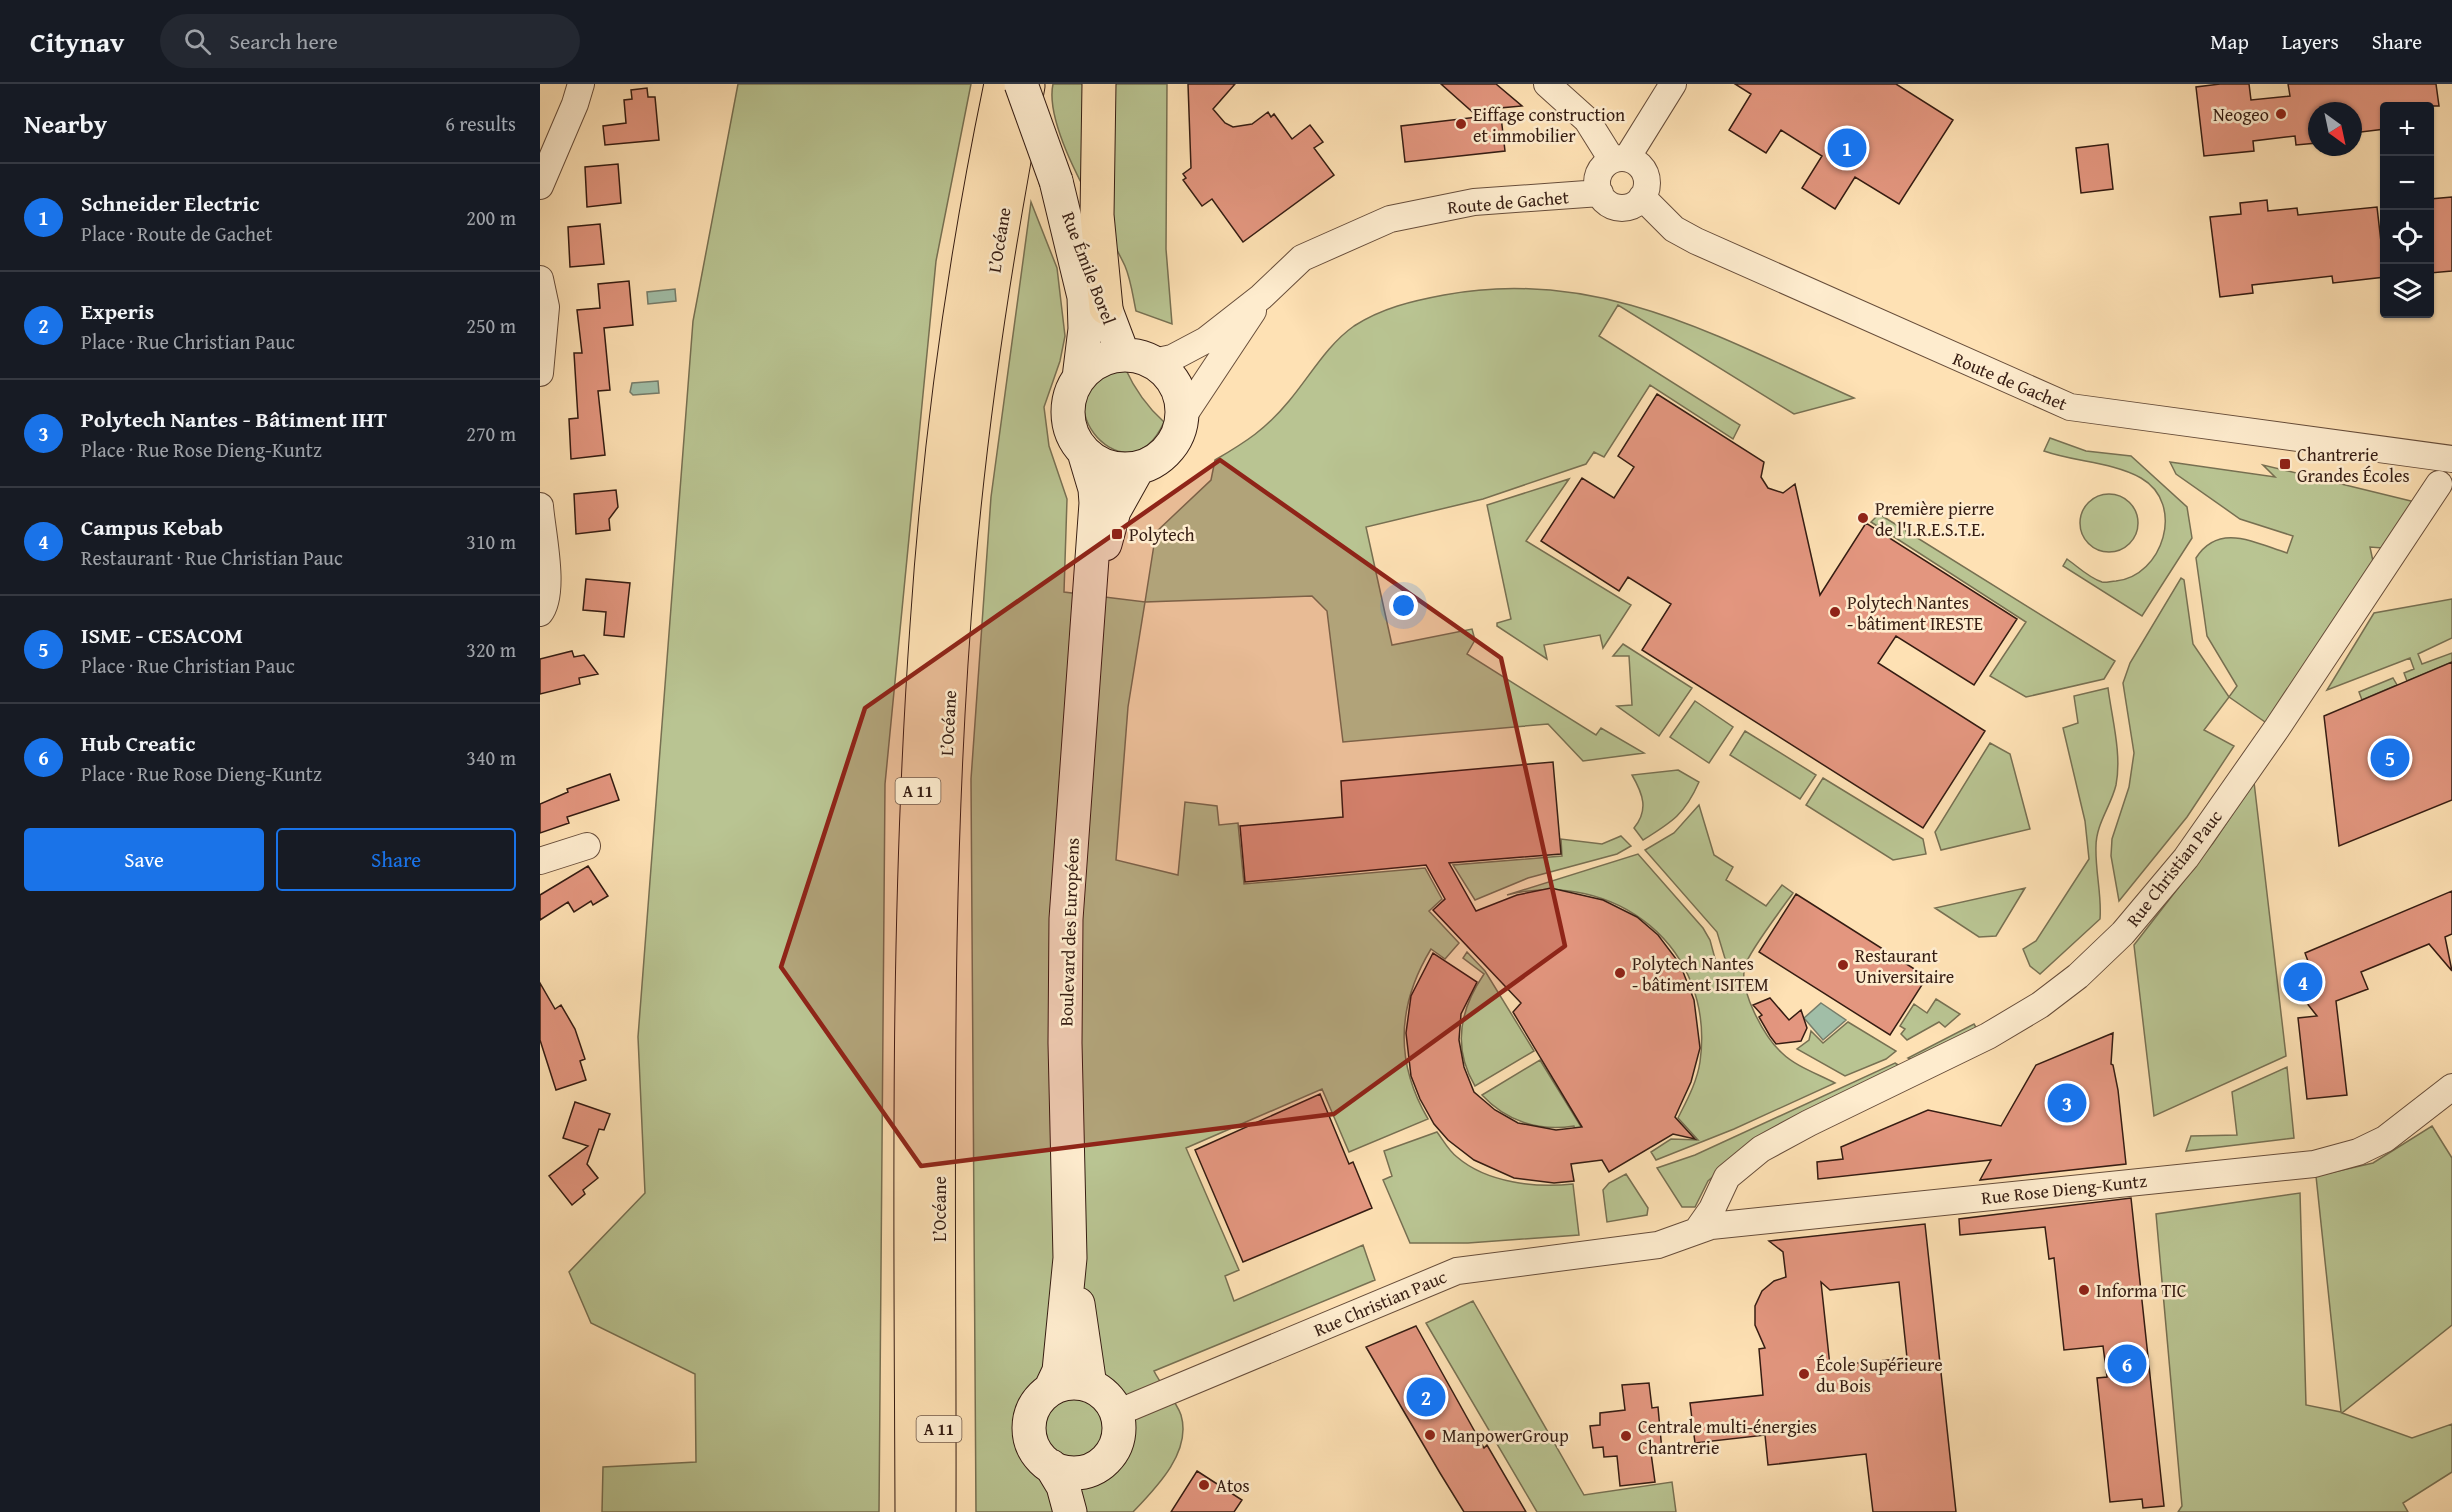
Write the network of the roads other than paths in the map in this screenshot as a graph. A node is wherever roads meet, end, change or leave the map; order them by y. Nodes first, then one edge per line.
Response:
1 (580, 84) edge
2 (1001, 84) edge
3 (1021, 84) edge
4 (1029, 84) edge
5 (1099, 84) edge
6 (1546, 84) edge
7 (1673, 84) edge
8 (1619, 159) junction
9 (1056, 181) junction
10 (540, 186) edge
11 (1600, 193) junction
12 (1642, 196) junction
13 (540, 279) edge
14 (1261, 297) junction
15 (1106, 308) junction
16 (1138, 358) junction
17 (540, 374) edge
18 (1079, 378) junction
19 (1182, 418) junction
20 (1084, 452) junction
21 (2452, 459) edge
22 (1138, 468) junction
23 (2439, 484) dead end
24 (540, 506) edge
25 (1089, 607) junction
26 (540, 613) edge
27 (586, 846) dead end
28 (540, 861) edge
29 (2452, 1088) edge
30 (1698, 1229) junction
31 (1658, 1245) joint
32 (1070, 1258) junction
33 (1090, 1386) junction
34 (1051, 1388) junction
35 (1117, 1413) junction
36 (1051, 1466) junction
37 (1095, 1467) junction
38 (912, 1512) edge
39 (939, 1512) edge
40 (1070, 1512) edge
41 (1082, 1512) edge

1 - 10 street
2 - 38 highway, L’Océane / A 11
3 - 9 street, Rue Émile Borel, bridge
4 - 39 highway, L’Océane / A 11
5 - 15 highway
6 - 8 street
7 - 8 street
8 - 11 street
8 - 12 street
9 - 15 street, Rue Émile Borel
9 - 18 street, Rue Émile Borel
11 - 12 street
11 - 14 street, Route de Gachet
12 - 21 street, Route de Gachet
13 - 17 street
14 - 16 street, Route de Gachet
14 - 19 street, Route de Gachet
15 - 16 street, Rue Émile Borel
16 - 18 street
16 - 19 street
18 - 20 street
19 - 22 street
20 - 22 street
20 - 25 street, Boulevard des Européens
22 - 25 street, Boulevard des Européens
23 - 30 street, Rue Christian Pauc
24 - 26 street
25 - 32 street, Boulevard des Européens
27 - 28 street
29 - 30 street, Rue Rose Dieng-Kuntz
30 - 31 street, Rue Rose Dieng-Kuntz
31 - 35 street, Rue Christian Pauc
32 - 33 street, Boulevard des Européens
32 - 34 street, Boulevard des Européens
33 - 34 street
33 - 35 street
34 - 36 street
35 - 37 street
36 - 37 street
36 - 40 street
37 - 41 street

